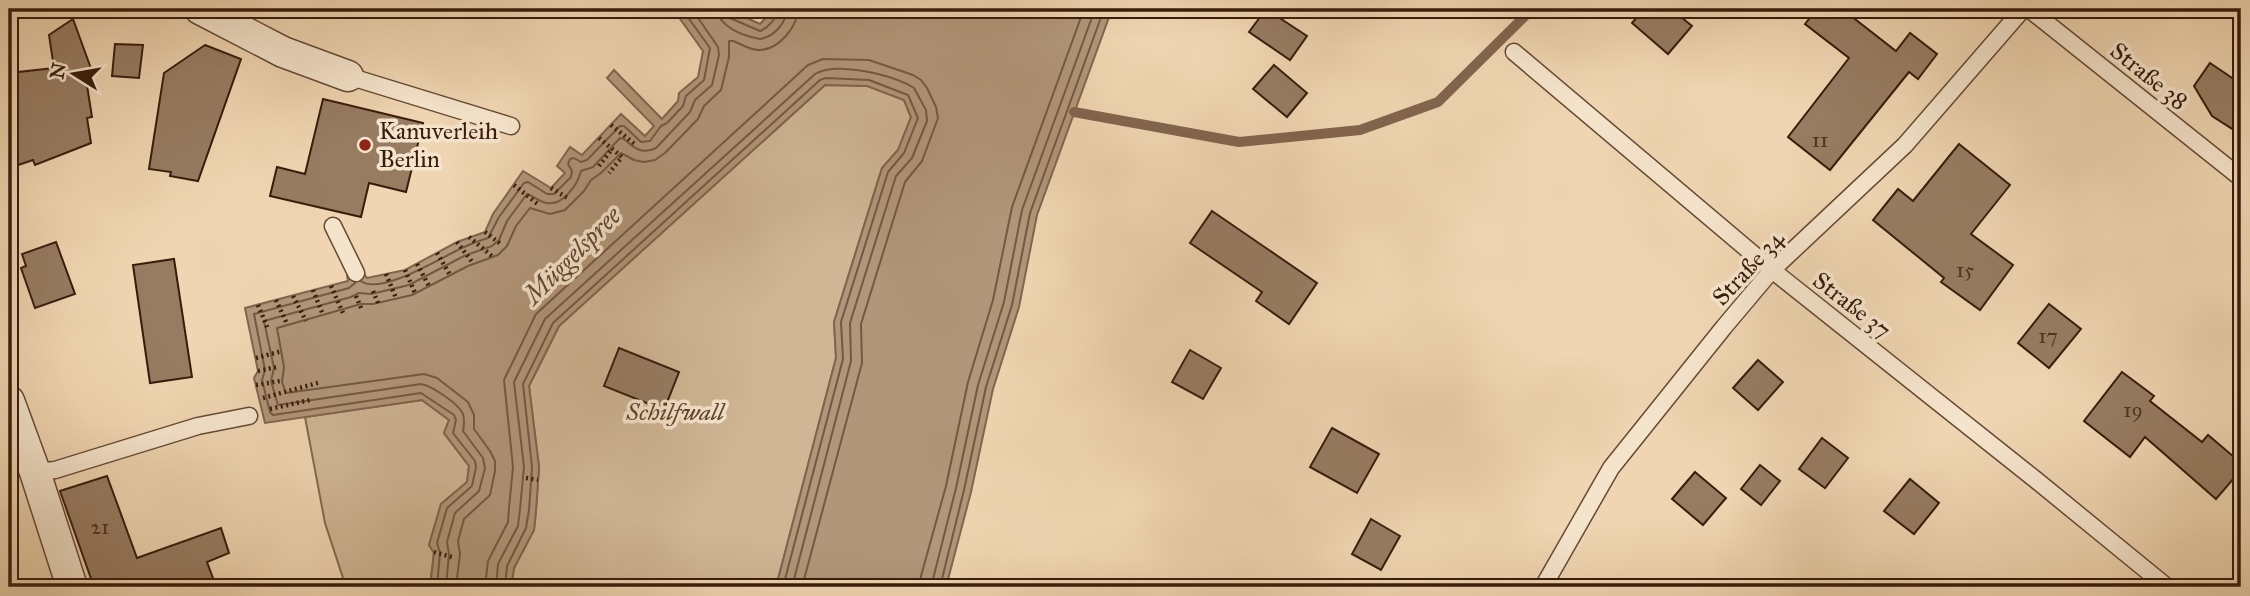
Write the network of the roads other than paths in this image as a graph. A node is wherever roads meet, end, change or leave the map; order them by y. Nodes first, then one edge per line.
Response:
1 (200, 9) edge
2 (2023, 9) edge
3 (2029, 9) edge
4 (1514, 52) dead end
5 (348, 76) joint
6 (511, 126) dead end
7 (2241, 178) edge
8 (333, 226) dead end
9 (1772, 270) junction
10 (356, 274) dead end
11 (9, 401) edge
12 (255, 414) road end
13 (35, 472) junction
14 (72, 587) edge
15 (1543, 587) edge
16 (2167, 587) edge

1 - 5 street
2 - 9 lane, Straße 34
3 - 7 lane, Straße 38
4 - 9 lane, Straße 37
5 - 6 lane
8 - 10 lane
9 - 15 lane, Straße 34
9 - 16 lane, Straße 37
11 - 13 street
12 - 13 lane
13 - 14 street

